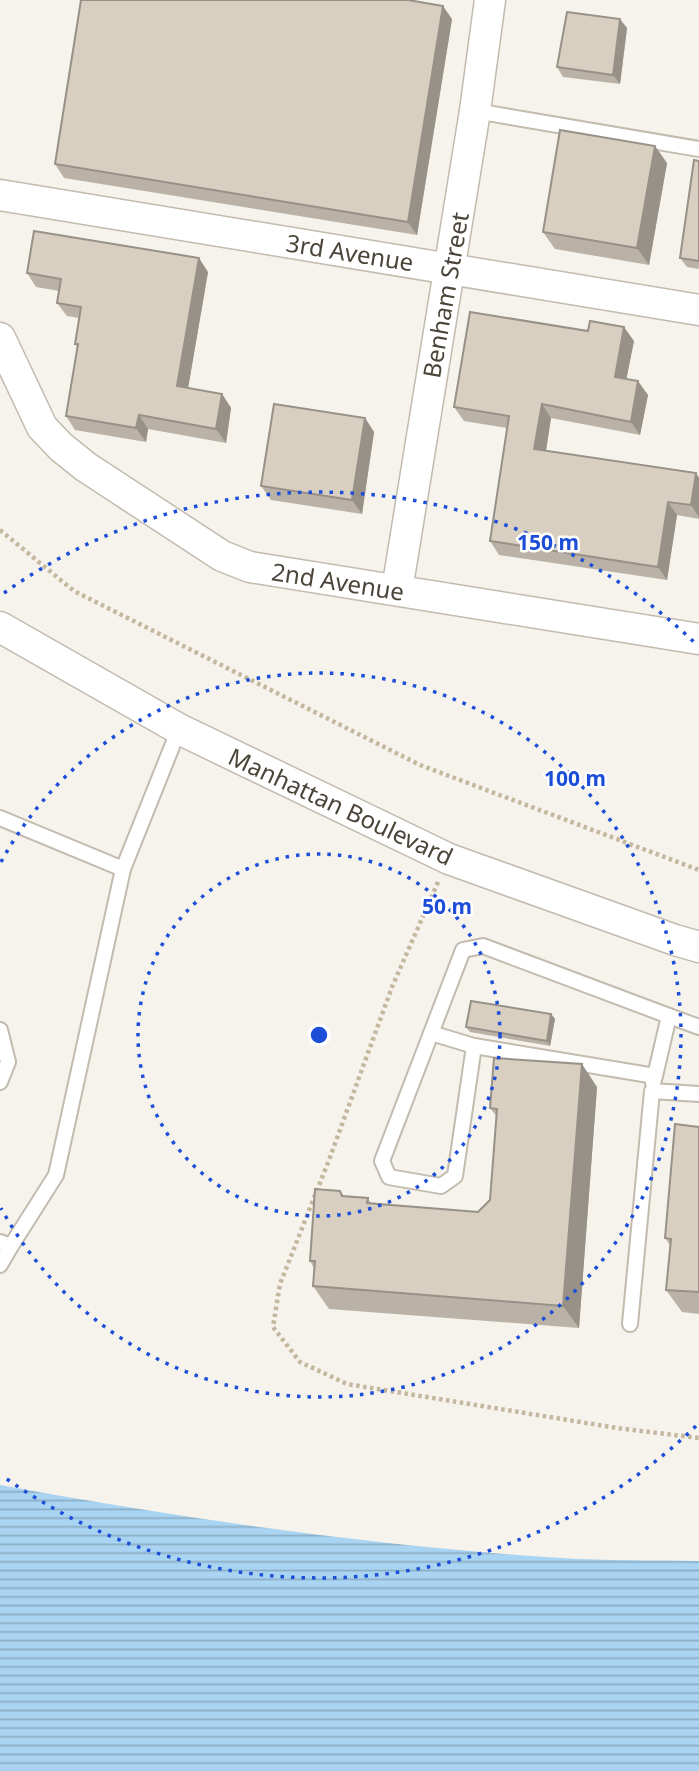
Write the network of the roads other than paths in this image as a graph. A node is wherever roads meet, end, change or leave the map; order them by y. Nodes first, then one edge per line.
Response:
1 (490, 0) edge
2 (475, 111) junction
3 (699, 149) edge
4 (0, 195) edge
5 (450, 268) junction
6 (699, 310) edge
7 (0, 338) edge
8 (397, 590) junction
9 (0, 626) edge
10 (699, 639) edge
11 (179, 729) junction
12 (0, 818) edge
13 (122, 869) junction
14 (699, 947) edge
15 (669, 1016) junction
16 (699, 1027) edge
17 (0, 1030) edge
18 (431, 1033) junction
19 (474, 1046) junction
20 (4, 1060) edge
21 (0, 1082) edge
22 (653, 1084) junction
23 (699, 1094) edge
24 (6, 1244) edge
25 (0, 1265) edge
26 (630, 1324) dead end

1 - 2 street, Benham Street
2 - 3 lane
2 - 5 street, Benham Street
4 - 5 street, 3rd Avenue
5 - 6 street, 3rd Avenue
5 - 8 street, Benham Street
7 - 8 street, 2nd Avenue
8 - 10 street, 2nd Avenue
9 - 11 street, Manhattan Boulevard
11 - 13 lane
11 - 14 street, Manhattan Boulevard
12 - 13 lane
13 - 24 lane
15 - 16 lane
15 - 18 lane
15 - 22 lane
17 - 20 lane
18 - 19 lane
18 - 19 lane
19 - 22 lane
20 - 21 lane
22 - 23 lane
22 - 26 lane
24 - 25 lane

